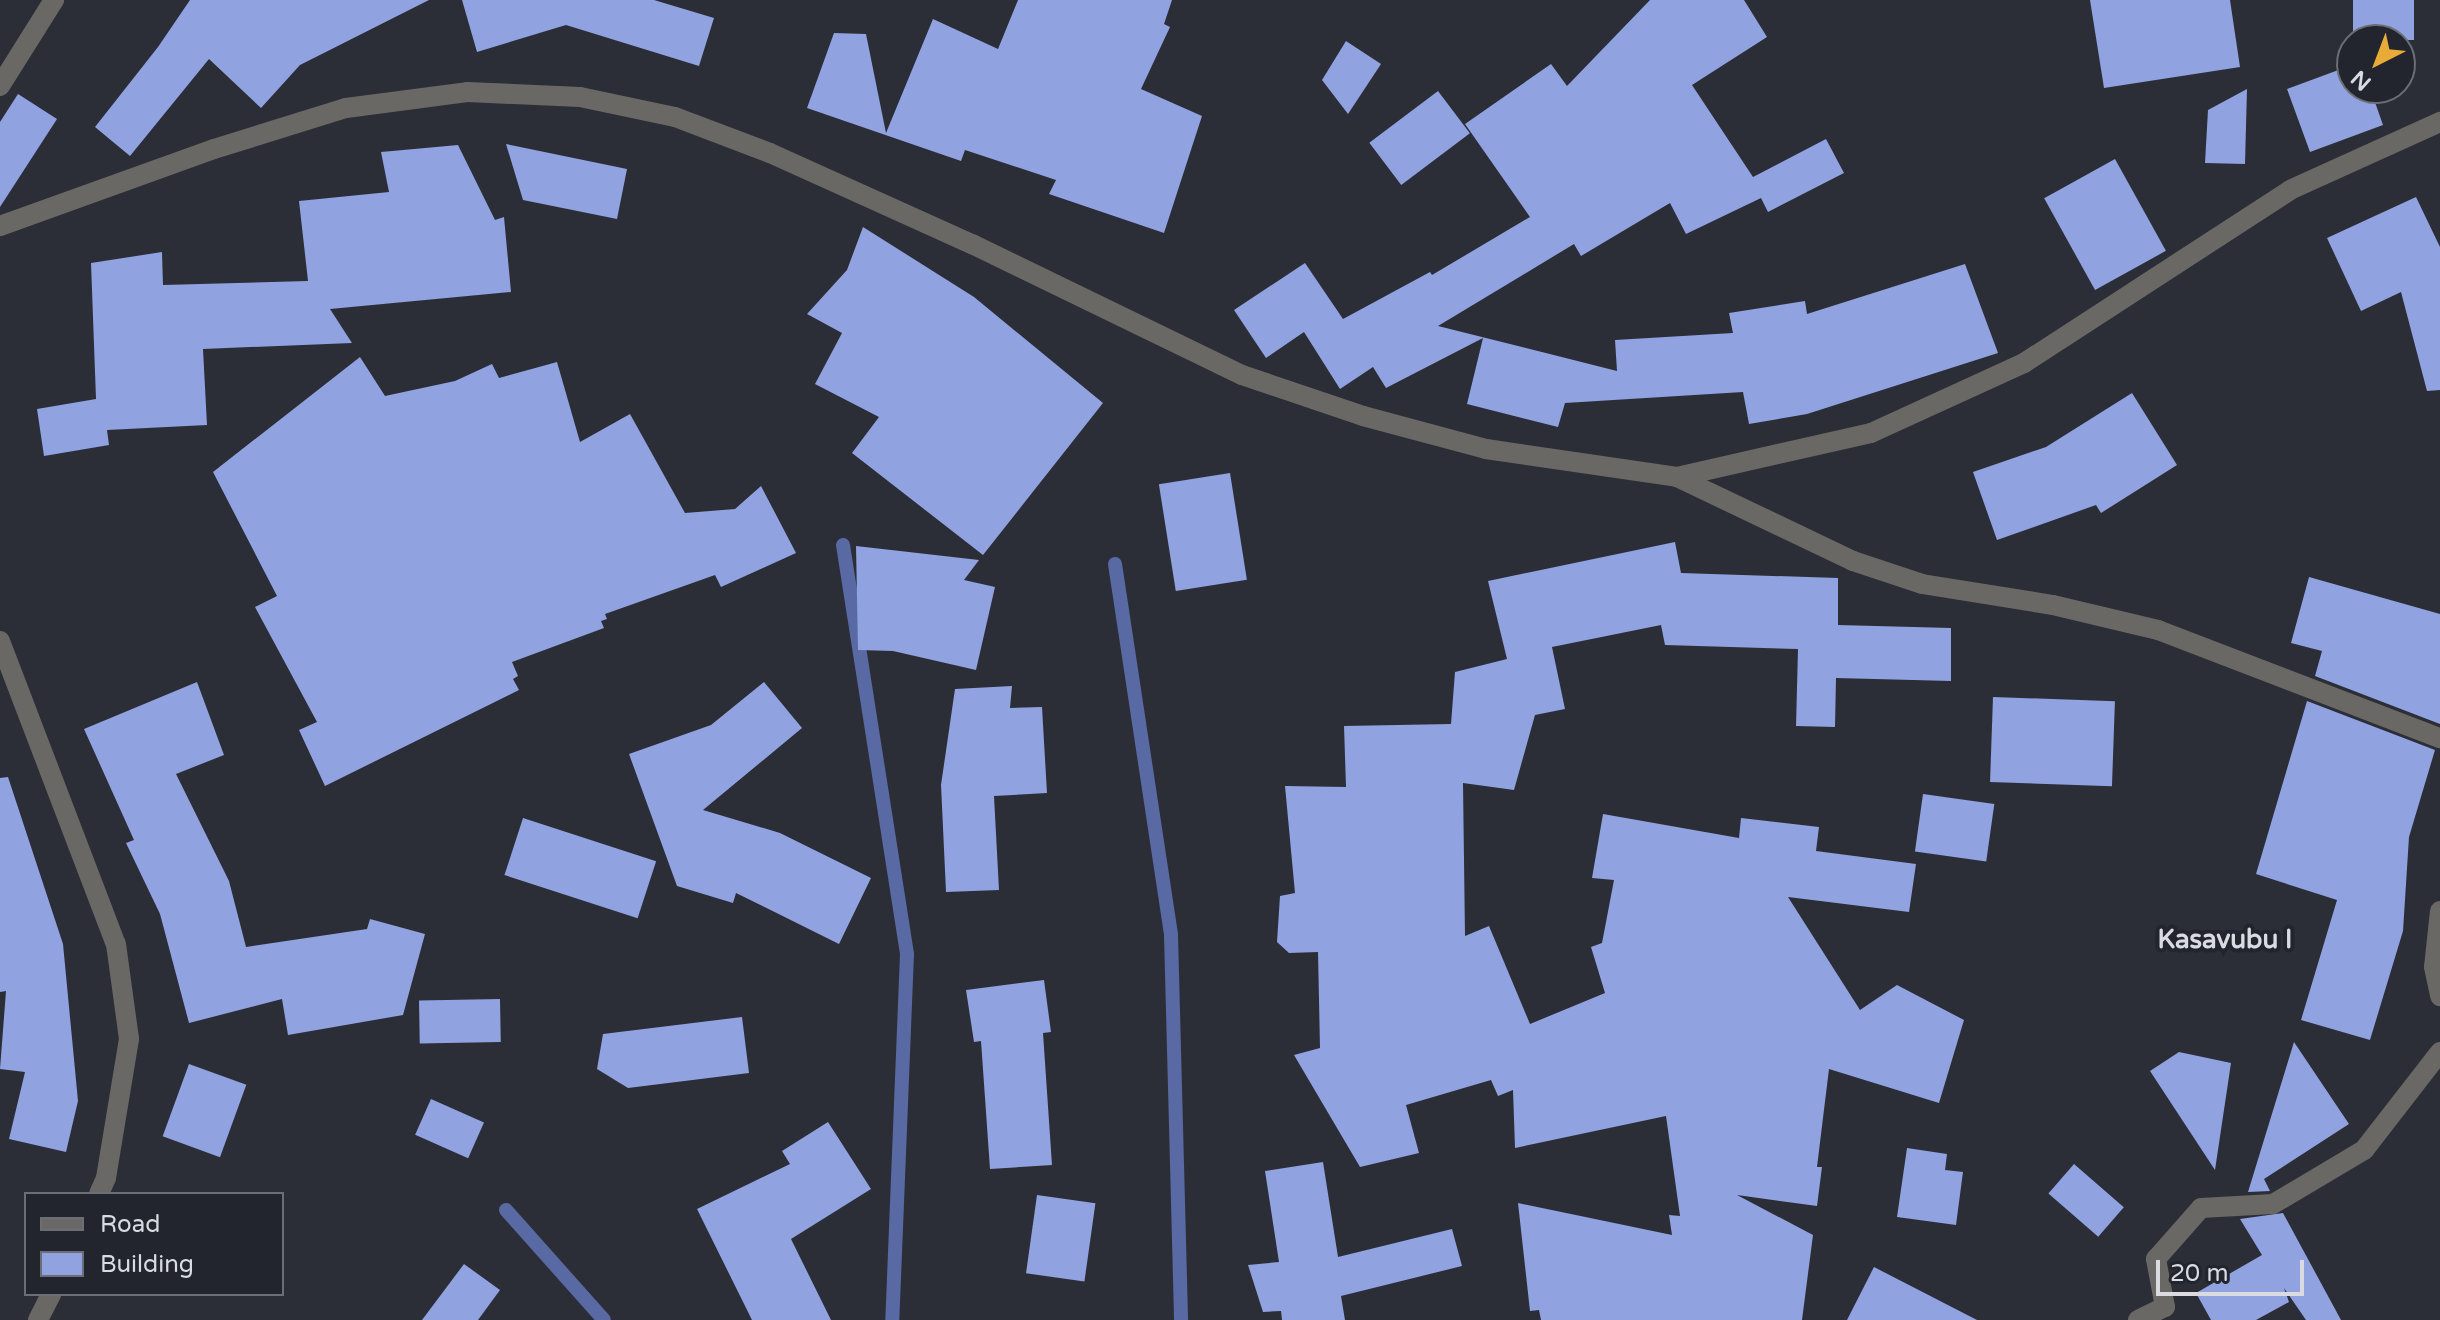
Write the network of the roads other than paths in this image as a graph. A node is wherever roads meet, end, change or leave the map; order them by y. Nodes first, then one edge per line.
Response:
1 (54, 0) edge
2 (0, 86) edge
3 (2440, 122) edge
4 (0, 226) edge
5 (1677, 477) junction
6 (2, 655) edge
7 (2440, 738) edge
8 (2440, 911) edge
9 (2440, 996) edge
10 (2440, 1052) edge
11 (100, 1192) edge
12 (50, 1296) edge
13 (38, 1320) edge
14 (2138, 1320) edge

1 - 2 street
3 - 5 street
4 - 5 street
5 - 7 street
6 - 11 street
8 - 9 street
10 - 14 street
12 - 13 street

